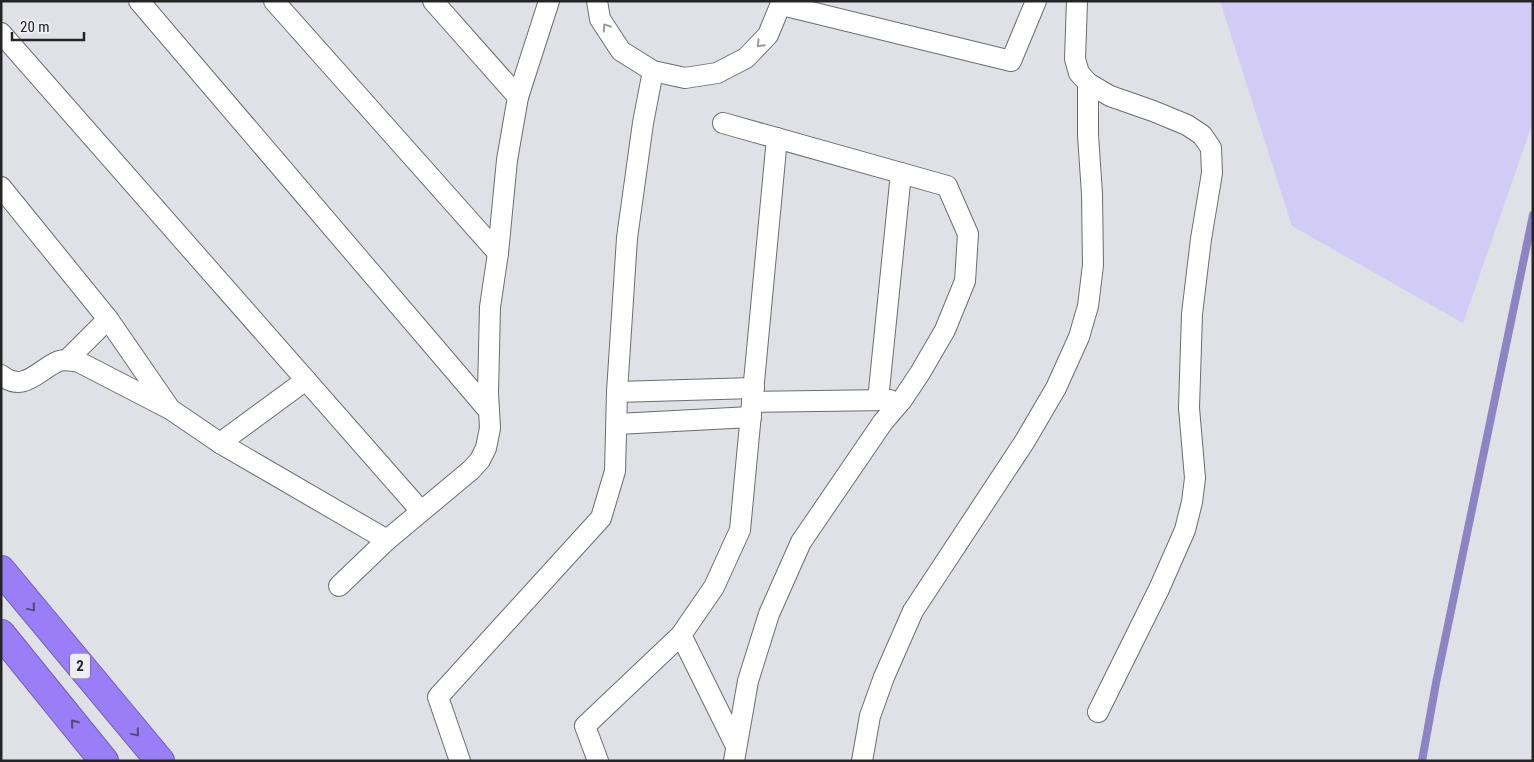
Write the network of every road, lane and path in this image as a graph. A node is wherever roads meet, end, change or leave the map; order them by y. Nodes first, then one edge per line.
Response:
1 (139, 1) edge
2 (274, 1) edge
3 (433, 1) edge
4 (549, 1) edge
5 (597, 1) edge
6 (1036, 1) edge
7 (1076, 1) edge
8 (782, 3) edge
9 (1, 33) edge
10 (653, 71) junction
11 (1088, 83) junction
12 (518, 97) junction
13 (723, 123) dead end
14 (777, 138) junction
15 (901, 173) junction
16 (1, 188) edge
17 (498, 253) junction
18 (108, 319) junction
19 (67, 360) junction
20 (1, 375) edge
21 (306, 380) junction
22 (617, 392) junction
23 (878, 400) junction
24 (902, 400) junction
25 (752, 403) junction
26 (170, 409) junction
27 (489, 410) junction
28 (617, 424) junction
29 (220, 443) junction
30 (421, 512) junction
31 (387, 540) junction
32 (1, 570) edge
33 (339, 586) dead end
34 (1, 634) edge
35 (681, 635) junction
36 (1098, 712) dead end
37 (735, 753) edge
38 (104, 761) edge
39 (160, 761) edge
40 (460, 761) edge
41 (598, 761) edge
42 (862, 761) edge

1 - 27 street
2 - 17 street
3 - 12 street
4 - 12 street
10 -> 5 street
6 - 8 street
7 - 11 street
8 -> 10 street
9 - 21 street
10 - 22 street
11 - 36 street
11 - 42 street
12 - 17 street
13 - 14 street
14 - 15 street
14 - 25 street
15 - 23 street
15 - 24 street
16 - 18 street
17 - 27 street
18 - 19 street
18 - 26 street
19 - 20 street
19 - 26 street
21 - 29 street
21 - 30 street
22 - 25 street
22 - 28 street
23 - 24 street
23 - 25 street
24 - 37 street
25 - 28 street
25 - 35 street
26 - 29 street
27 - 30 street
28 - 40 street
29 - 31 street
30 - 31 street
31 - 33 street
32 -> 39 highway, 2
38 -> 34 highway
35 - 37 street
35 - 41 street

